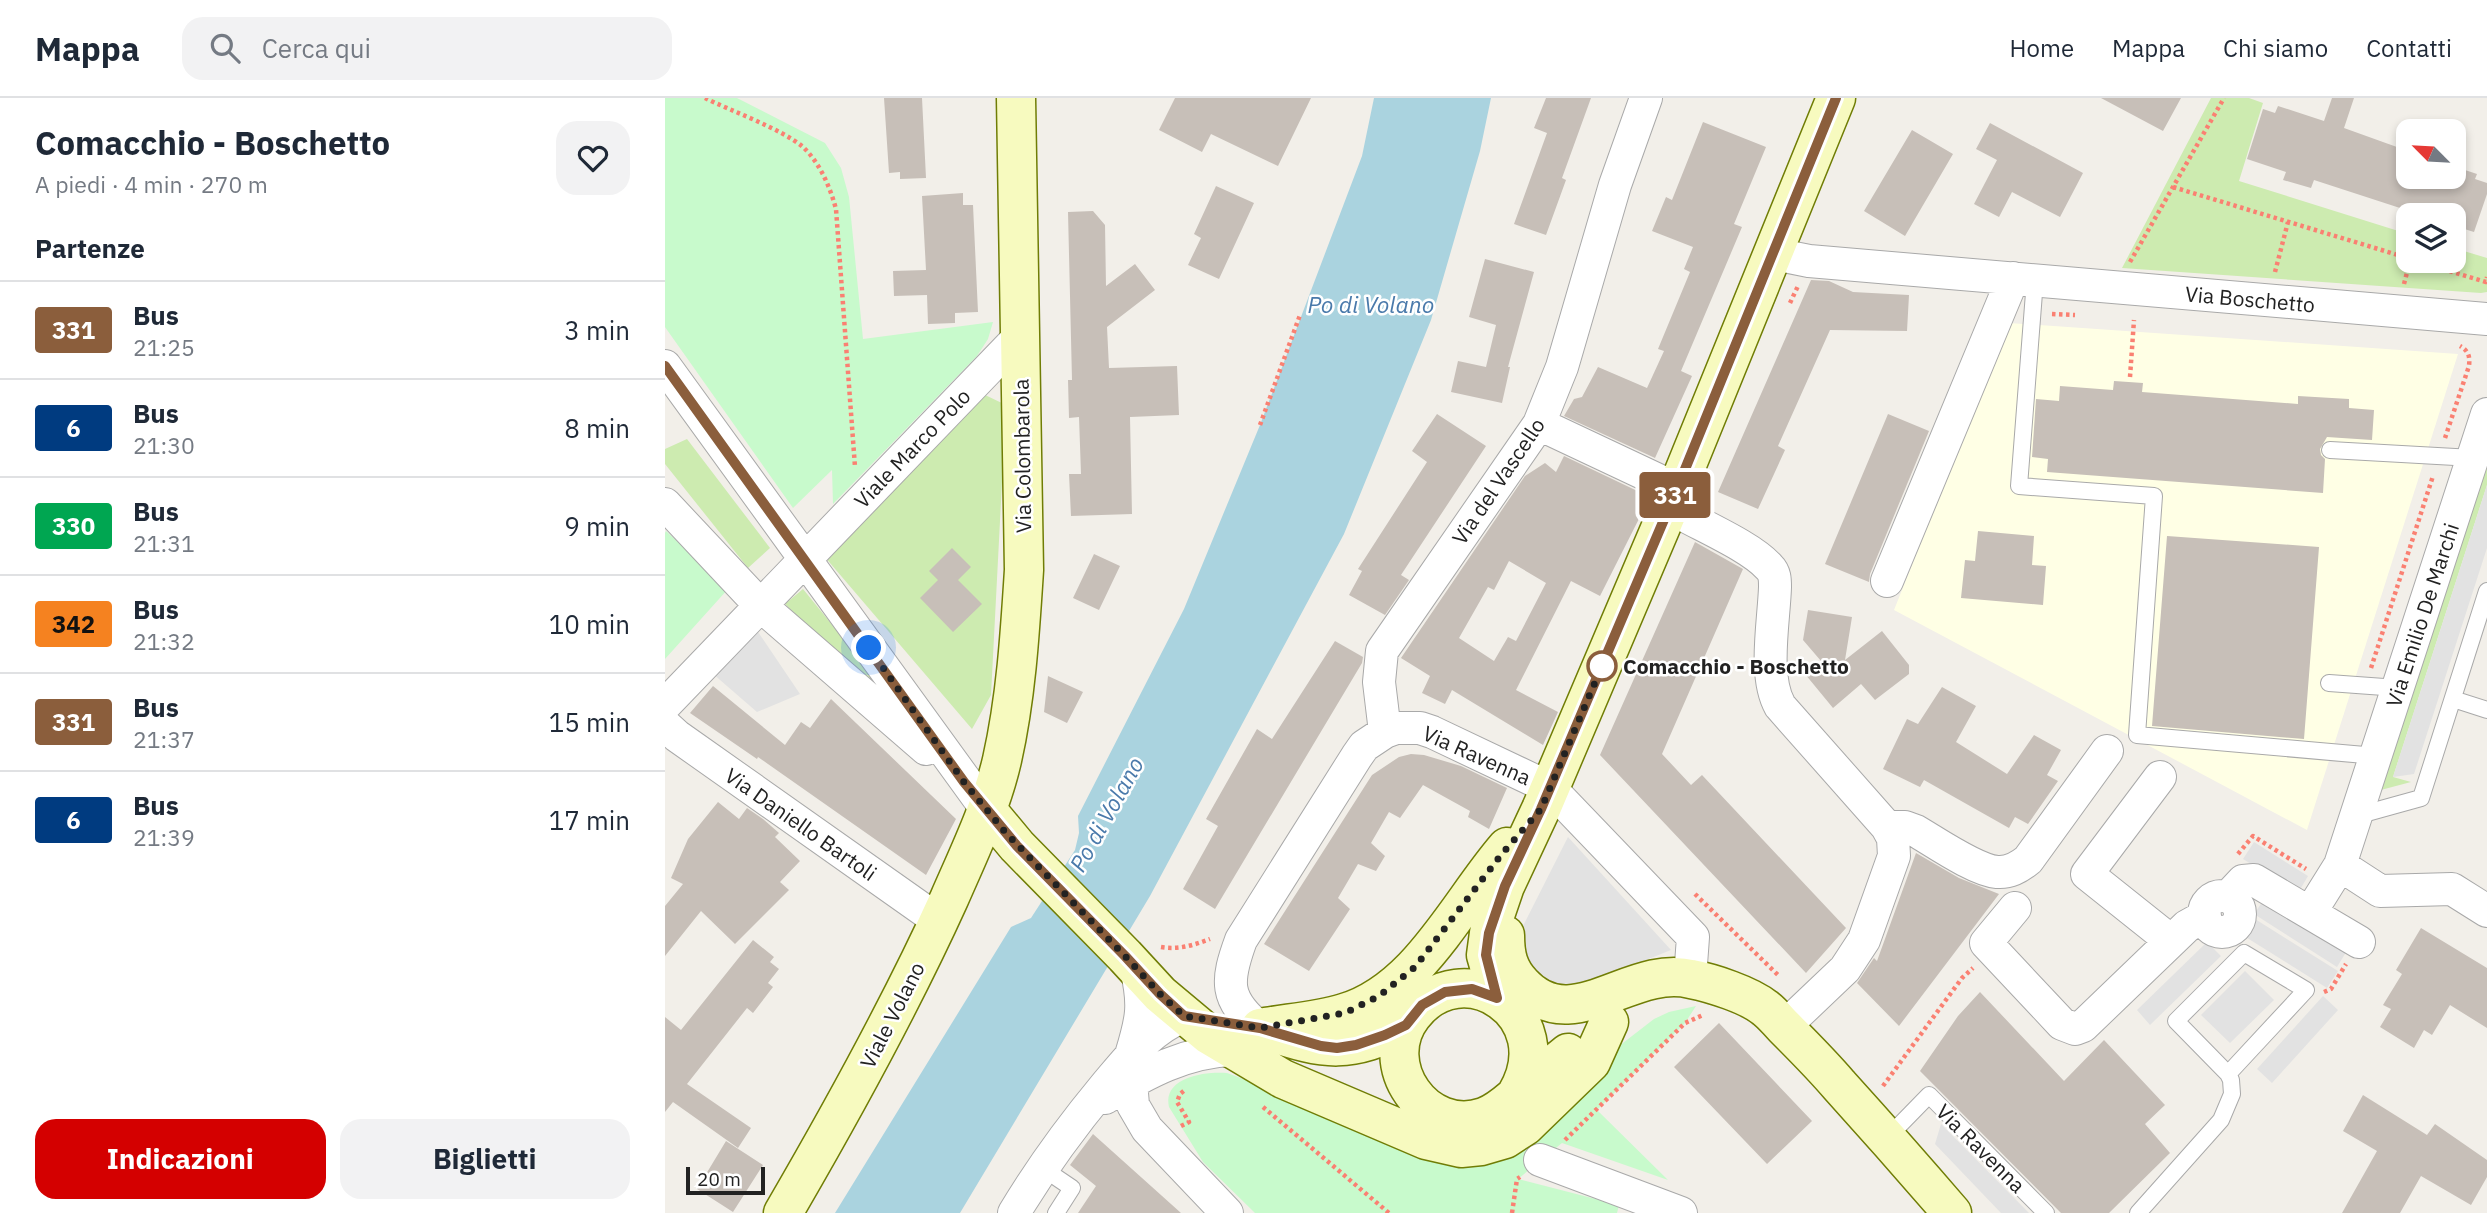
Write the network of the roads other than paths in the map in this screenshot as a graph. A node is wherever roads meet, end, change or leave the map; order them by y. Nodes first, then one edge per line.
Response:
1 (1016, 98) edge
2 (1646, 98) edge
3 (1836, 98) edge
4 (1774, 254) junction
5 (2024, 279) junction
6 (2487, 319) edge
7 (1020, 336) junction
8 (665, 366) edge
9 (674, 395) edge
10 (2487, 414) edge
11 (1539, 424) junction
12 (2330, 450) dead end
13 (2473, 458) junction
14 (1673, 498) junction
15 (665, 504) edge
16 (805, 559) junction
17 (1887, 581) dead end
18 (2487, 591) edge
19 (760, 605) junction
20 (2329, 683) dead end
21 (2398, 688) junction
22 (2453, 699) junction
23 (665, 705) edge
24 (2487, 710) edge
25 (671, 730) edge
26 (1385, 732) junction
27 (2107, 751) dead end
28 (2376, 756) junction
29 (2161, 777) dead end
30 (975, 796) junction
31 (1546, 799) junction
32 (2356, 816) junction
33 (1887, 827) junction
34 (2340, 865) junction
35 (1505, 886) junction
36 (2015, 908) dead end
37 (2487, 911) edge
38 (2310, 913) junction
39 (939, 921) junction
40 (2171, 941) junction
41 (2359, 942) road end
42 (1139, 956) junction
43 (1706, 993) junction
44 (1432, 997) junction
45 (1507, 1006) junction
46 (1184, 1016) junction
47 (1609, 1023) junction
48 (1406, 1025) junction
49 (1784, 1027) junction
50 (1247, 1039) junction
51 (1131, 1069) junction
52 (2228, 1074) junction
53 (1409, 1090) junction
54 (1517, 1095) junction
55 (1887, 1138) junction
56 (1541, 1160) road end
57 (1041, 1167) junction
58 (782, 1213) edge
59 (1014, 1213) edge
60 (1056, 1213) edge
61 (1227, 1213) edge
62 (1681, 1213) edge
63 (1952, 1213) edge
64 (2046, 1213) edge
65 (2138, 1213) edge

1 - 7 main road, Via Colombarola
2 - 11 street, Via del Vascello
3 - 4 main road
4 - 5 street, Via Boschetto
4 - 14 main road
5 - 6 street, Via Boschetto
5 - 17 street
5 - 28 lane
7 - 16 street, Viale Marco Polo
7 - 30 main road, Via Colombarola
8 - 9 street
9 - 16 street
10 - 13 street, Via Emilio De Marchi
11 - 14 street
11 - 26 street, Via del Vascello
12 - 13 lane
13 - 21 street, Via Emilio De Marchi
14 - 31 main road
14 - 33 street
15 - 19 street
16 - 19 street, Viale Marco Polo
16 - 30 street
18 - 22 lane
19 - 23 street
19 - 30 street
20 - 21 lane
21 - 28 street, Via Emilio De Marchi
22 - 24 lane
22 - 32 lane
25 - 39 street, Via Daniello Bartoli
26 - 31 street, Via Ravenna
26 - 50 street, Via Ravenna
27 - 33 street
28 - 32 street, Via Emilio De Marchi
29 - 40 street
30 - 39 main road, Viale Volano
30 - 42 main road
31 - 35 main road
31 - 43 street, Via Ravenna
31 - 43 main road, Via Ravenna
31 - 50 main road
32 - 34 street, Via Emilio De Marchi
33 - 49 street
34 - 37 street
34 - 38 street, Via Emilio De Marchi
35 - 44 main road
35 - 45 main road
36 - 40 street
38 - 40 street
38 - 41 street
39 - 58 main road, Viale Volano
42 - 46 main road
42 - 51 street
43 - 47 main road, Via Ravenna
43 - 49 main road, Via Ravenna
44 - 45 main road, Via Ravenna
44 - 48 main road, Via Ravenna
45 - 47 main road, Via Ravenna
45 - 54 main road
46 - 50 main road, Via Ravenna
46 - 51 street
47 - 50 main road, Via Ravenna
47 - 54 main road, Via Ravenna
48 - 50 main road, Via Ravenna
48 - 53 main road
49 - 55 main road, Via Ravenna
50 - 51 street
50 - 53 main road, Via Ravenna
51 - 57 street
51 - 61 street
52 - 52 lane
52 - 65 lane
53 - 54 main road, Via Ravenna
55 - 63 main road, Via Ravenna
55 - 64 lane, Via Ravenna
56 - 62 street
57 - 59 street
57 - 60 lane

